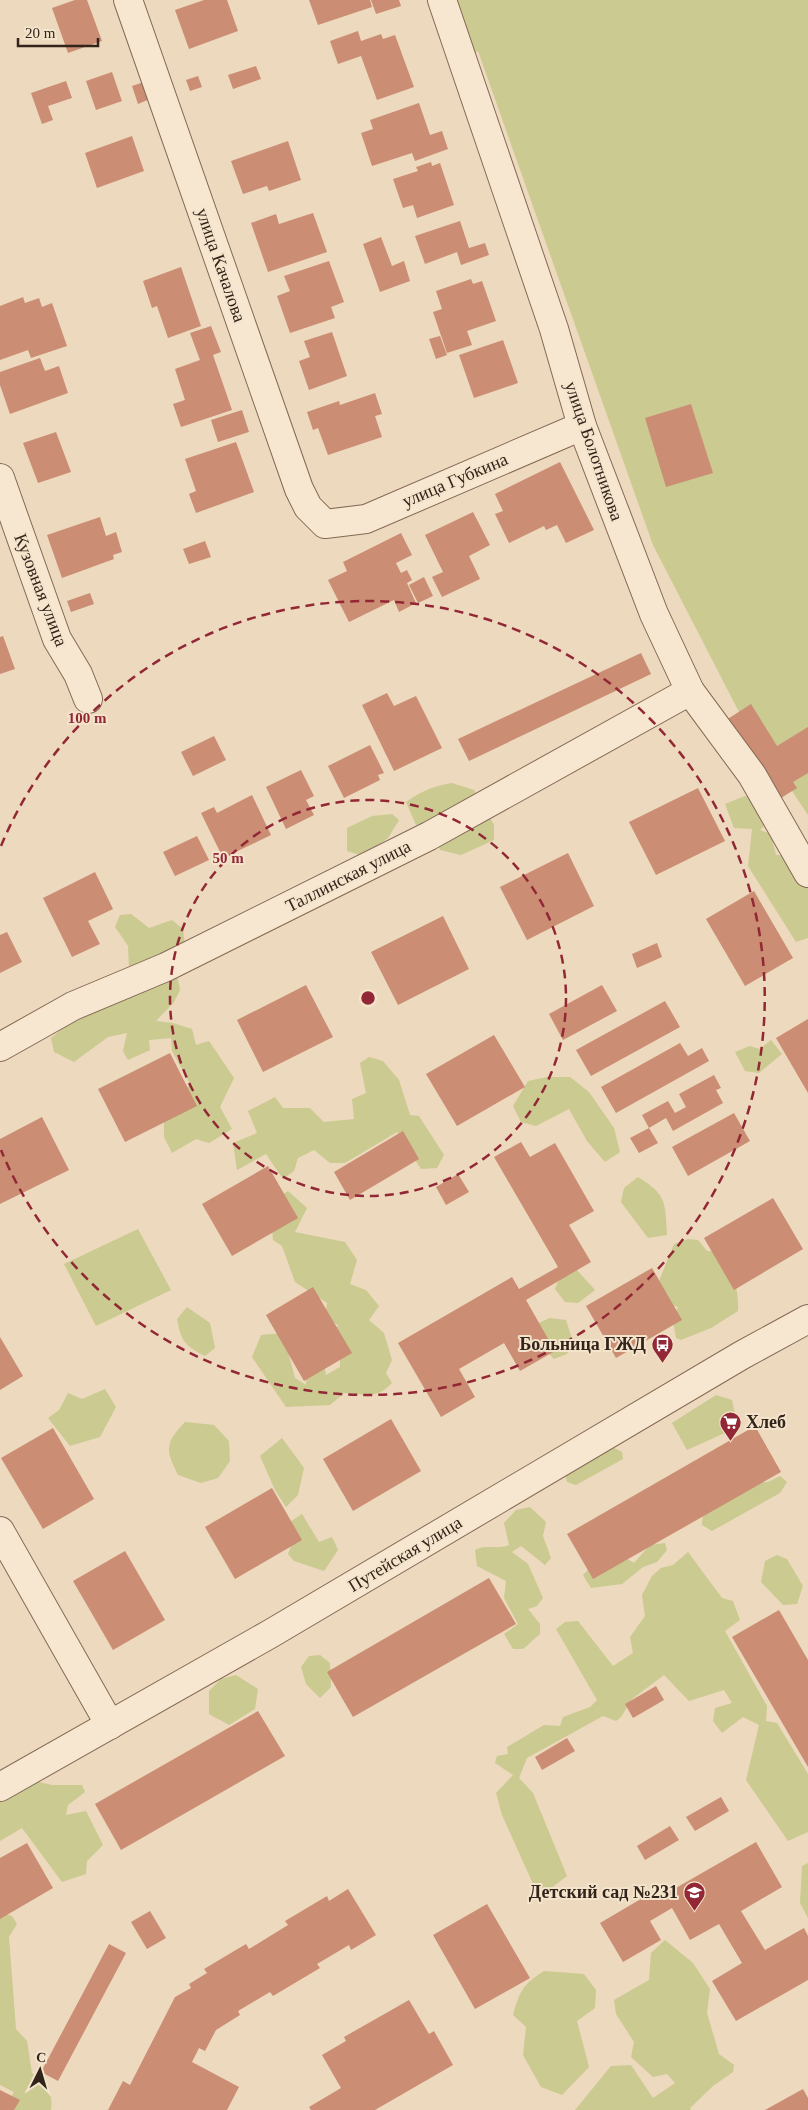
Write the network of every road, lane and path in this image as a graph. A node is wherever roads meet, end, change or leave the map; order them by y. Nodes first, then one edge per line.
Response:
1 (128, 0) edge
2 (442, 0) edge
3 (582, 426) junction
4 (0, 478) edge
5 (325, 524) joint
6 (690, 691) junction
7 (88, 699) dead end
8 (808, 873) edge
9 (0, 1047) edge
10 (808, 1319) edge
11 (0, 1531) edge
12 (110, 1725) junction
13 (0, 1787) edge

1 - 5 street, улица Качалова
2 - 3 street, улица Болотникова
3 - 5 street, улица Губкина
3 - 6 street, улица Болотникова
4 - 7 street, Кузовная улица
6 - 8 street, улица Болотникова
6 - 9 street, Таллинская улица
10 - 12 street, Путейская улица
11 - 12 street
12 - 13 street, Путейская улица

